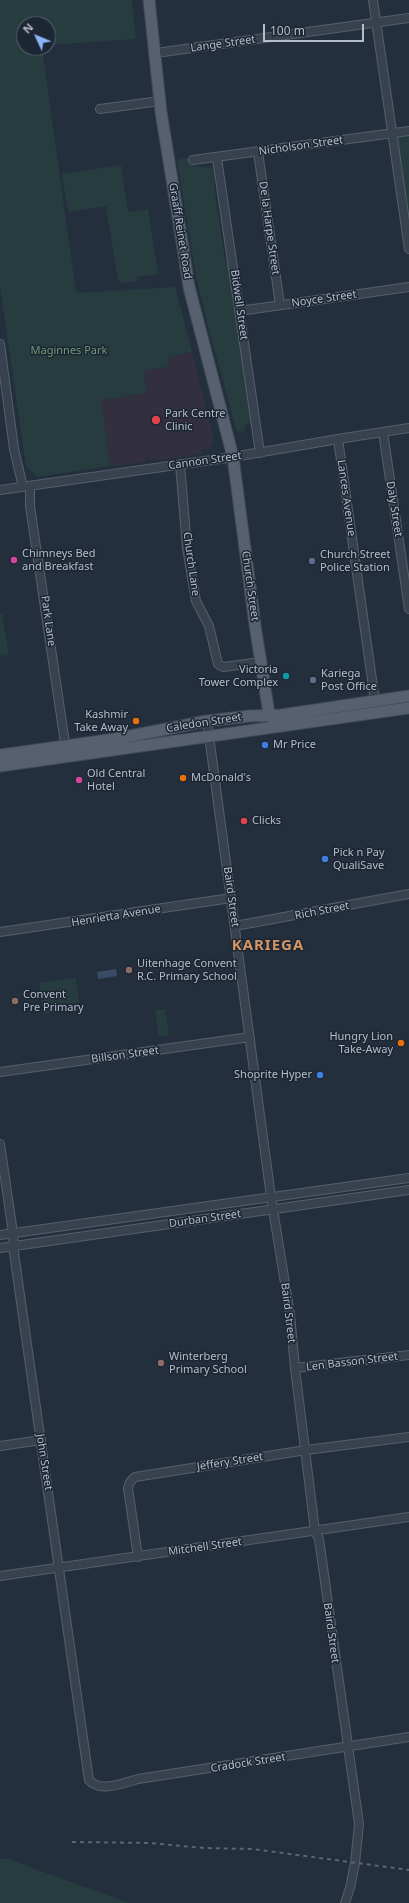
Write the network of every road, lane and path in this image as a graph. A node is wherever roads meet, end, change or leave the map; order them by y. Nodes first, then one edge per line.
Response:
1 (149, 0) edge
2 (373, 0) edge
3 (409, 18) edge
4 (377, 22) junction
5 (156, 53) junction
6 (160, 101) junction
7 (100, 110) dead end
8 (409, 131) edge
9 (392, 133) junction
10 (258, 152) junction
11 (217, 158) junction
12 (193, 160) dead end
13 (409, 248) edge
14 (409, 287) edge
15 (280, 305) junction
16 (239, 311) junction
17 (0, 344) edge
18 (409, 428) edge
19 (383, 432) junction
20 (338, 439) junction
21 (260, 453) junction
22 (233, 457) junction
23 (180, 464) junction
24 (26, 486) junction
25 (0, 490) edge
26 (408, 587) edge
27 (409, 609) edge
28 (261, 662) junction
29 (409, 696) edge
30 (375, 701) junction
31 (409, 708) edge
32 (269, 714) junction
33 (207, 721) junction
34 (283, 726) junction
35 (259, 729) junction
36 (210, 736) junction
37 (67, 751) junction
38 (0, 755) edge
39 (0, 766) edge
40 (409, 894) edge
41 (231, 898) junction
42 (235, 926) junction
43 (0, 932) edge
44 (250, 1037) junction
45 (0, 1072) edge
46 (0, 1144) edge
47 (409, 1178) edge
48 (409, 1190) edge
49 (271, 1196) junction
50 (273, 1209) junction
51 (13, 1233) junction
52 (0, 1235) edge
53 (13, 1246) junction
54 (0, 1248) edge
55 (409, 1355) edge
56 (295, 1368) junction
57 (409, 1437) edge
58 (41, 1440) junction
59 (0, 1446) edge
60 (306, 1450) junction
61 (409, 1517) edge
62 (315, 1531) junction
63 (138, 1557) junction
64 (60, 1568) junction
65 (0, 1576) edge
66 (409, 1737) edge
67 (347, 1747) junction
68 (89, 1780) joint
69 (345, 1903) edge

1 - 5 main road, Graaff Reinet Road
2 - 4 street
3 - 4 street, Lange Street
4 - 5 street, Lange Street
4 - 9 street
5 - 6 main road, Graaff Reinet Road
6 - 7 street
6 - 22 main road, Graaff Reinet Road
8 - 9 street, Nicholson Street
9 - 10 street, Nicholson Street
9 - 13 street
10 - 11 street, Nicholson Street
10 - 15 street, De la Harpe Street
11 - 12 street, Nicholson Street
11 - 16 street, Bidwell Street
14 - 15 street, Noyce Street
15 - 16 street, Noyce Street
16 - 21 street, Bidwell Street
17 - 24 street, Park Lane
18 - 19 street, Cannon Street
19 - 20 street, Cannon Street
19 - 26 street, Daly Street
20 - 21 street, Cannon Street
20 - 30 street, Lances Avenue
21 - 22 street, Cannon Street
22 - 23 street, Cannon Street
22 - 28 main road, Church Street
23 - 24 street, Cannon Street
23 - 28 street, Church Lane
24 - 25 street, Cannon Street
24 - 37 street, Park Lane
26 - 27 street, Daly Street
28 - 32 main road, Church Street
29 - 30 main road, Caledon Street
30 - 32 main road, Caledon Street
31 - 34 main road, Caledon Street
32 - 33 main road, Caledon Street
32 - 34 main road
32 - 35 main road
33 - 36 street, Baird Street
33 - 37 main road, Caledon Street
34 - 35 main road, Caledon Street
35 - 36 main road, Caledon Street
36 - 37 main road, Caledon Street
36 - 41 street, Baird Street
37 - 38 main road, Caledon Street
37 - 39 main road, Caledon Street
40 - 42 street, Rich Street
41 - 42 street, Baird Street
41 - 43 street, Henrietta Avenue
42 - 44 street, Baird Street
44 - 45 street, Billson Street
44 - 49 street, Baird Street
46 - 51 street, John Street
47 - 49 street, Durban Street
48 - 50 street, Durban Street
49 - 50 street, Baird Street
49 - 51 street, Durban Street
50 - 53 street, Durban Street
50 - 56 street, Baird Street
51 - 52 street, Durban Street
51 - 53 street, John Street
53 - 54 street, Durban Street
53 - 58 street, John Street
55 - 56 street, Len Basson Street
56 - 60 street, Baird Street
57 - 60 street, Jeffery Street
58 - 59 street
58 - 64 street, John Street
60 - 62 street, Baird Street
60 - 63 street, Jeffery Street
61 - 62 street, Mitchell Street
62 - 63 street, Mitchell Street
62 - 67 street, Baird Street
63 - 64 street, Mitchell Street
64 - 65 street, Mitchell Street
64 - 68 street, John Street
66 - 67 street, Cradock Street
67 - 68 street, Cradock Street
67 - 69 street, Baird Street

